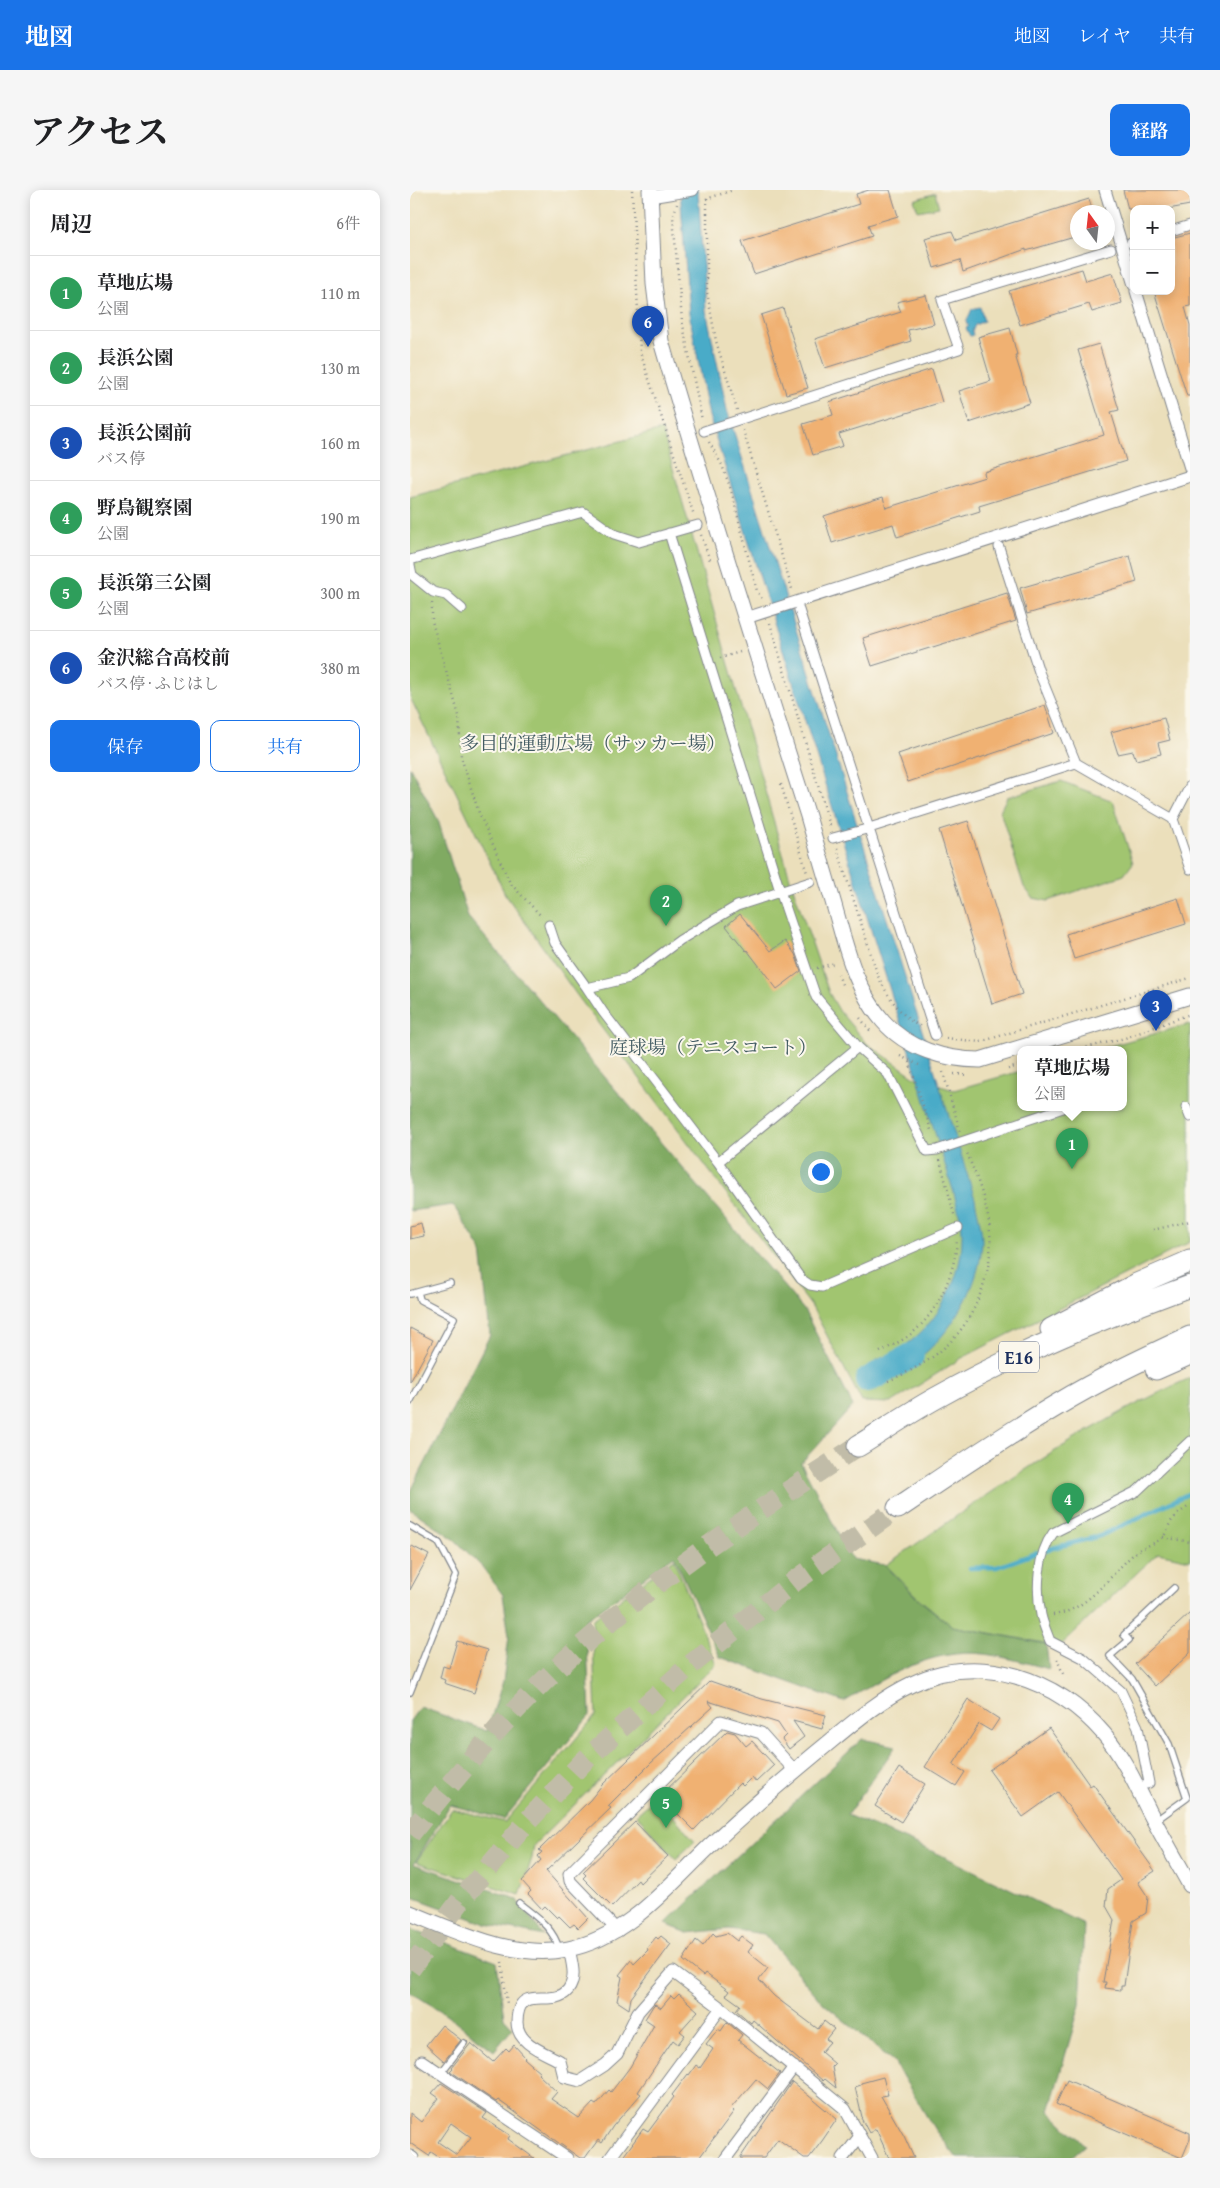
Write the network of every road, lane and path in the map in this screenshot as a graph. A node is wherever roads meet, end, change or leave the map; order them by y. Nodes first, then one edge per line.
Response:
1 (733, 190) edge
2 (1105, 190) edge
3 (650, 194) edge
4 (696, 195) edge
5 (685, 204) dead end
6 (678, 206) dead end
7 (1190, 225) edge
8 (1175, 230) edge
9 (1109, 250) edge
10 (1130, 272) edge
11 (1137, 295) edge
12 (704, 432) dead end
13 (1190, 468) edge
14 (1190, 476) edge
15 (698, 525) dead end
16 (669, 533) junction
17 (999, 547) dead end
18 (410, 560) edge
19 (410, 565) edge
20 (432, 592) junction
21 (795, 606) junction
22 (462, 608) dead end
23 (746, 618) junction
24 (740, 652) dead end
25 (708, 661) junction
26 (1076, 763) junction
27 (1190, 786) edge
28 (1173, 819) junction
29 (866, 830) junction
30 (834, 838) dead end
31 (1190, 869) edge
32 (810, 882) dead end
33 (780, 891) junction
34 (550, 925) joint
35 (835, 963) dead end
36 (807, 971) junction
37 (587, 988) junction
38 (1190, 996) edge
39 (1190, 1014) edge
40 (935, 1035) dead end
41 (1026, 1046) edge
42 (1093, 1046) edge
43 (858, 1047) junction
44 (1017, 1049) edge
45 (910, 1062) dead end
46 (943, 1072) dead end
47 (1186, 1106) dead end
48 (1053, 1111) edge
49 (1190, 1117) edge
50 (963, 1141) junction
51 (937, 1150) junction
52 (718, 1162) junction
53 (1190, 1221) edge
54 (958, 1228) junction
55 (1153, 1230) dead end
56 (1190, 1261) edge
57 (450, 1283) dead end
58 (1190, 1286) edge
59 (418, 1292) junction
60 (410, 1294) edge
61 (1190, 1337) edge
62 (880, 1352) dead end
63 (1190, 1354) edge
64 (888, 1381) dead end
65 (937, 1398) junction
66 (410, 1402) edge
67 (1190, 1441) edge
68 (858, 1446) tunnel mouth
69 (972, 1458) junction
70 (1190, 1506) edge
71 (898, 1508) tunnel mouth
72 (410, 1526) edge
73 (1164, 1536) junction
74 (1190, 1542) edge
75 (1174, 1588) dead end
76 (1041, 1615) junction
77 (410, 1692) edge
78 (795, 1771) junction
79 (1147, 1784) dead end
80 (1155, 1820) junction
81 (1190, 1885) edge
82 (519, 1903) dead end
83 (410, 1913) edge
84 (618, 1931) junction
85 (564, 1950) junction
86 (502, 1961) dead end
87 (722, 2008) junction
88 (518, 2015) junction
89 (464, 2043) dead end
90 (422, 2061) dead end
91 (794, 2067) junction
92 (440, 2074) junction
93 (860, 2136) junction
94 (566, 2158) edge
95 (610, 2158) edge
96 (726, 2158) edge
97 (843, 2158) edge
98 (872, 2158) edge

1 - 4 path
2 - 10 street
3 - 4 street
3 - 23 street
5 - 6 path
7 - 8 street
9 - 12 street
11 - 13 street
14 - 21 street
15 - 16 street
16 - 18 street
16 - 25 street
17 - 26 street
19 - 20 street
20 - 22 street
20 - 34 path
21 - 23 street
21 - 29 street
23 - 44 street
24 - 25 path
25 - 33 street
26 - 28 street
26 - 29 street
27 - 28 street
28 - 31 street
29 - 30 street
29 - 40 street
32 - 33 street
33 - 36 street
33 - 37 street
34 - 37 street
35 - 36 path
36 - 43 street
37 - 52 street
38 - 41 street
39 - 42 path
43 - 51 street
43 - 52 street
45 - 51 path
46 - 50 path
47 - 49 street
48 - 50 street
50 - 51 street
50 - 64 path
51 - 54 path
52 - 54 street
53 - 55 path
54 - 62 path
56 - 65 highway
57 - 59 lane
58 - 65 highway, E16
59 - 60 lane
59 - 66 lane
61 - 69 highway
63 - 69 highway
65 - 68 highway, E16
67 - 76 street
69 - 71 highway
70 - 73 path
72 - 77 lane
73 - 74 path
73 - 76 path
75 - 80 lane
76 - 79 street
78 - 80 street
78 - 84 street
78 - 84 street
80 - 81 street
82 - 85 lane
83 - 85 street
84 - 85 street
85 - 88 street
86 - 88 path
87 - 88 street
87 - 91 street
87 - 95 street
89 - 92 lane
90 - 92 street
91 - 93 street
91 - 96 street
92 - 94 street
93 - 97 street
93 - 98 street

